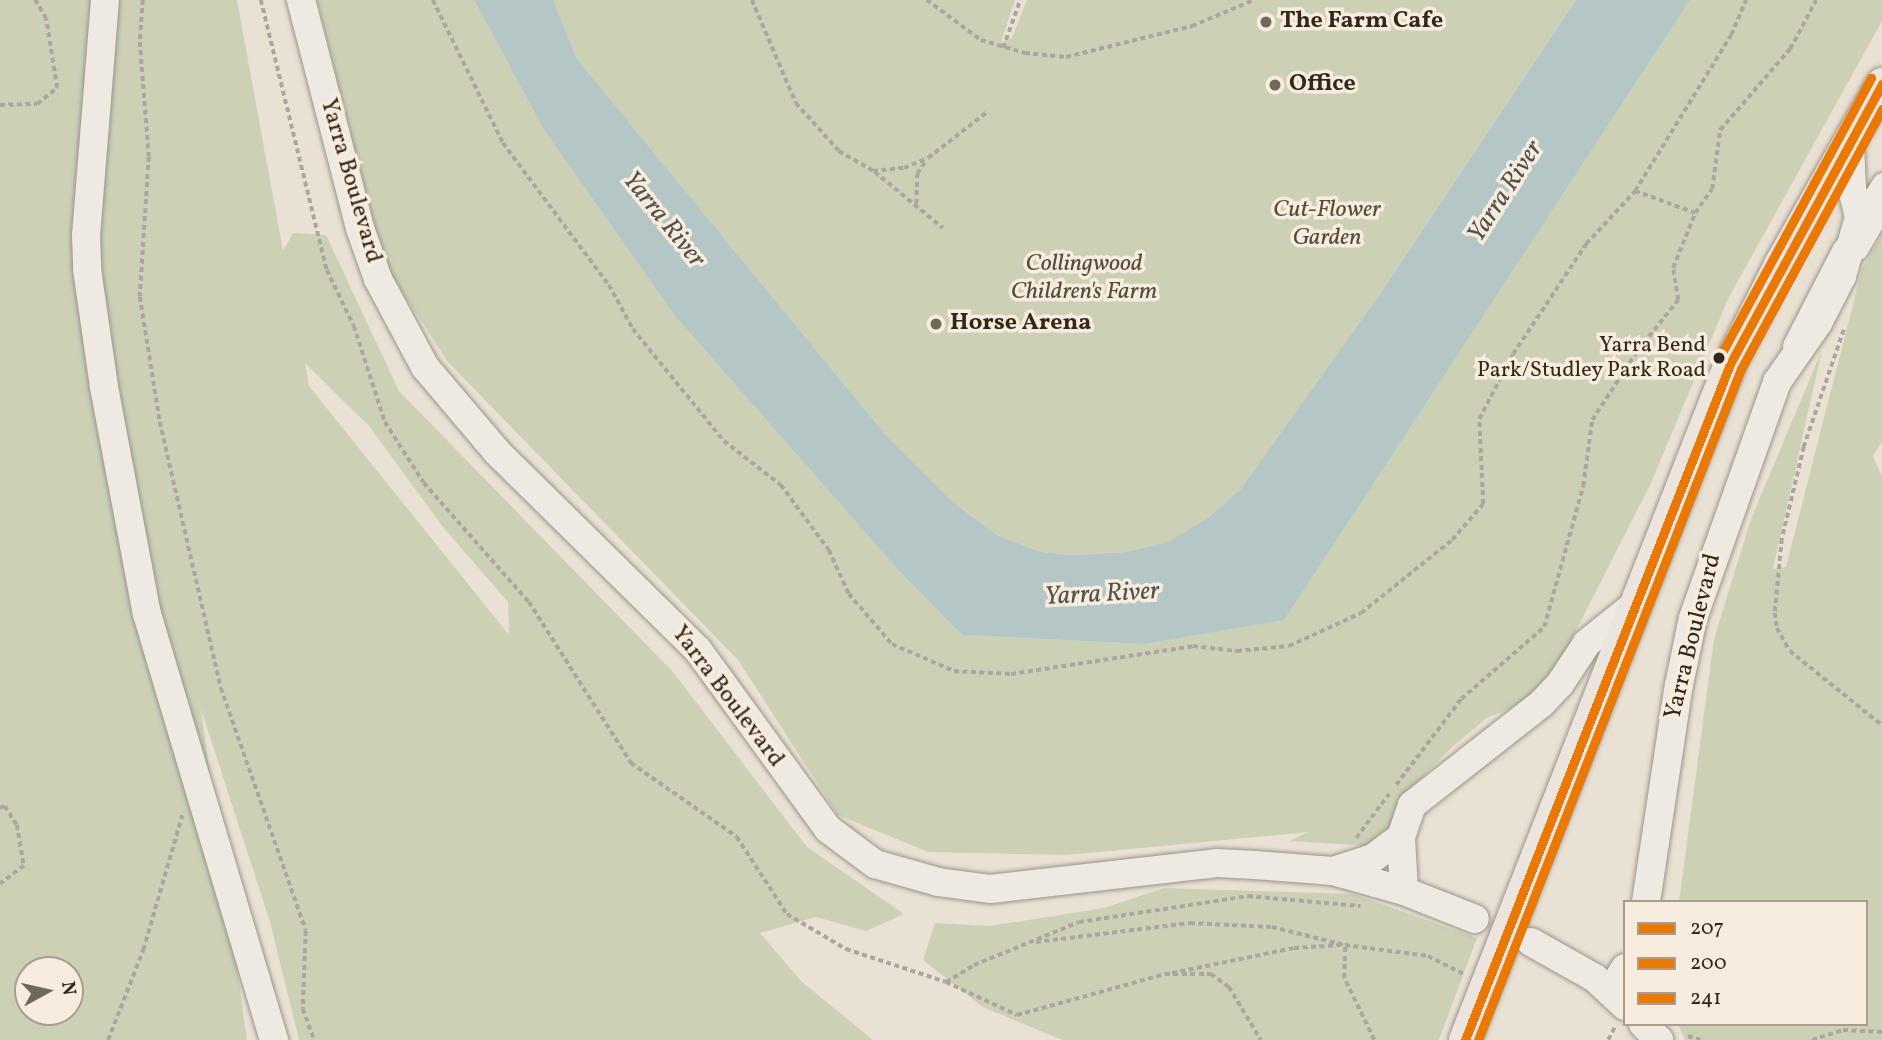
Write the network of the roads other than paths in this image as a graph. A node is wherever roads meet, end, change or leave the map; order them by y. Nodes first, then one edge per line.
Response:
1 (106, 0) edge
2 (301, 0) edge
3 (1882, 84) edge
4 (1850, 142) junction
5 (1882, 182) edge
6 (1870, 213) edge
7 (1777, 382) junction
8 (1632, 607) junction
9 (1401, 837) junction
10 (1333, 871) junction
11 (1404, 891) junction
12 (1646, 900) edge
13 (1475, 919) dead end
14 (1531, 942) dead end
15 (1623, 977) edge
16 (1618, 999) edge
17 (1645, 1026) edge
18 (274, 1040) edge
19 (1465, 1040) edge
20 (1659, 1040) edge

1 - 18 street
2 - 10 street, Yarra Boulevard
3 - 4 main road
4 - 6 street
4 - 8 main road
5 - 6 street, Yarra Boulevard
6 - 7 street, Yarra Boulevard
6 - 7 street, Yarra Boulevard
7 - 12 street, Yarra Boulevard
8 - 9 street
8 - 19 main road
9 - 10 street
9 - 11 street
10 - 11 street, Yarra Boulevard
11 - 13 street, Yarra Boulevard
14 - 16 street
15 - 16 street
17 - 20 street

